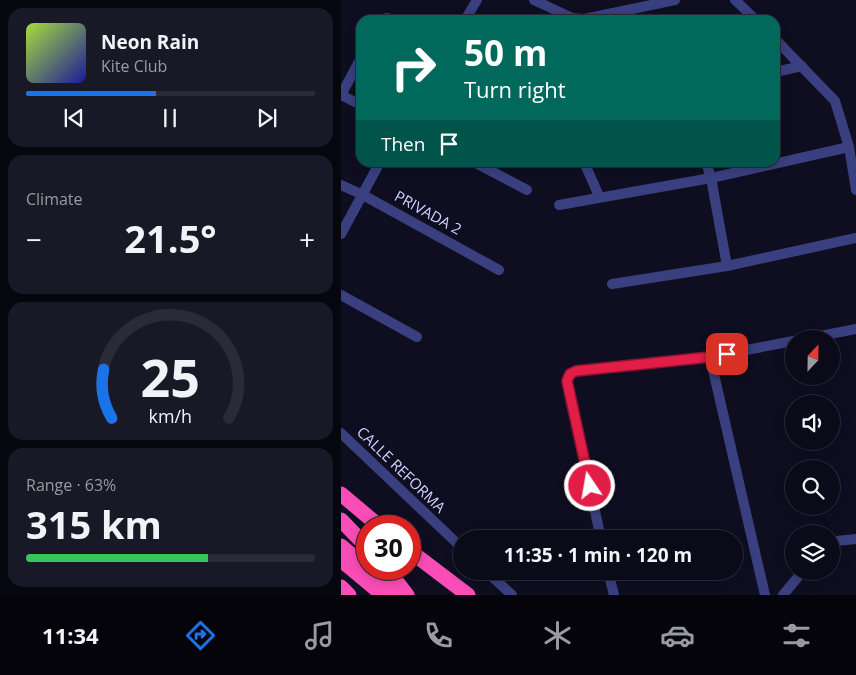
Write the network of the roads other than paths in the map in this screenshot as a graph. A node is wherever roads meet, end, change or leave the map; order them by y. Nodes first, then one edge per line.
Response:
1 (477, 0) edge
2 (535, 0) edge
3 (675, 0) edge
4 (735, 0) edge
5 (468, 15) edge
6 (566, 15) edge
7 (603, 15) edge
8 (751, 15) edge
9 (780, 44) edge
10 (802, 66) junction
11 (356, 67) edge
12 (780, 71) edge
13 (341, 95) edge
14 (356, 102) edge
15 (849, 147) junction
16 (780, 162) edge
17 (377, 167) edge
18 (483, 167) edge
19 (586, 167) edge
20 (708, 167) edge
21 (760, 167) edge
22 (711, 178) junction
23 (341, 185) edge
24 (527, 190) dead end
25 (856, 190) edge
26 (363, 195) junction
27 (599, 196) junction
28 (559, 204) dead end
29 (341, 234) edge
30 (856, 238) edge
31 (727, 266) junction
32 (499, 270) dead end
33 (612, 284) dead end
34 (341, 296) edge
35 (856, 329) edge
36 (840, 332) edge
37 (417, 337) dead end
38 (785, 343) edge
39 (710, 357) junction
40 (341, 433) edge
41 (341, 494) edge
42 (366, 515) edge
43 (341, 520) edge
44 (341, 530) edge
45 (599, 530) edge
46 (356, 536) edge
47 (453, 539) edge
48 (856, 539) edge
49 (840, 541) edge
50 (356, 543) edge
51 (341, 546) edge
52 (356, 558) edge
53 (421, 559) edge
54 (341, 560) edge
55 (380, 580) edge
56 (395, 580) edge
57 (495, 580) edge
58 (611, 580) edge
59 (796, 580) edge
60 (341, 587) edge
61 (349, 595) edge
62 (383, 595) edge
63 (395, 595) edge
64 (407, 595) edge
65 (468, 595) edge
66 (511, 595) edge
67 (614, 595) edge
68 (765, 595) edge
69 (783, 595) edge

1 - 5 street
2 - 6 street
3 - 7 street
4 - 8 street
9 - 10 street
10 - 12 street
10 - 15 street
11 - 13 street
13 - 14 street
15 - 16 street
15 - 25 street
17 - 26 street
18 - 24 street
19 - 27 street
20 - 22 street
21 - 22 street
22 - 27 street
22 - 31 street
23 - 26 street, PRIVADA 2
26 - 29 street
26 - 32 street, PRIVADA 2
27 - 28 street
30 - 31 street
31 - 33 street
34 - 37 street
35 - 36 street
38 - 39 street
39 - 45 street
39 - 68 street
40 - 47 street, CALLE REFORMA
41 - 42 highway
43 - 46 highway
44 - 50 highway
48 - 49 street
51 - 52 highway
53 - 65 highway
54 - 62 highway
55 - 63 highway
56 - 64 highway
57 - 66 street
58 - 67 street
59 - 69 street
60 - 61 highway

